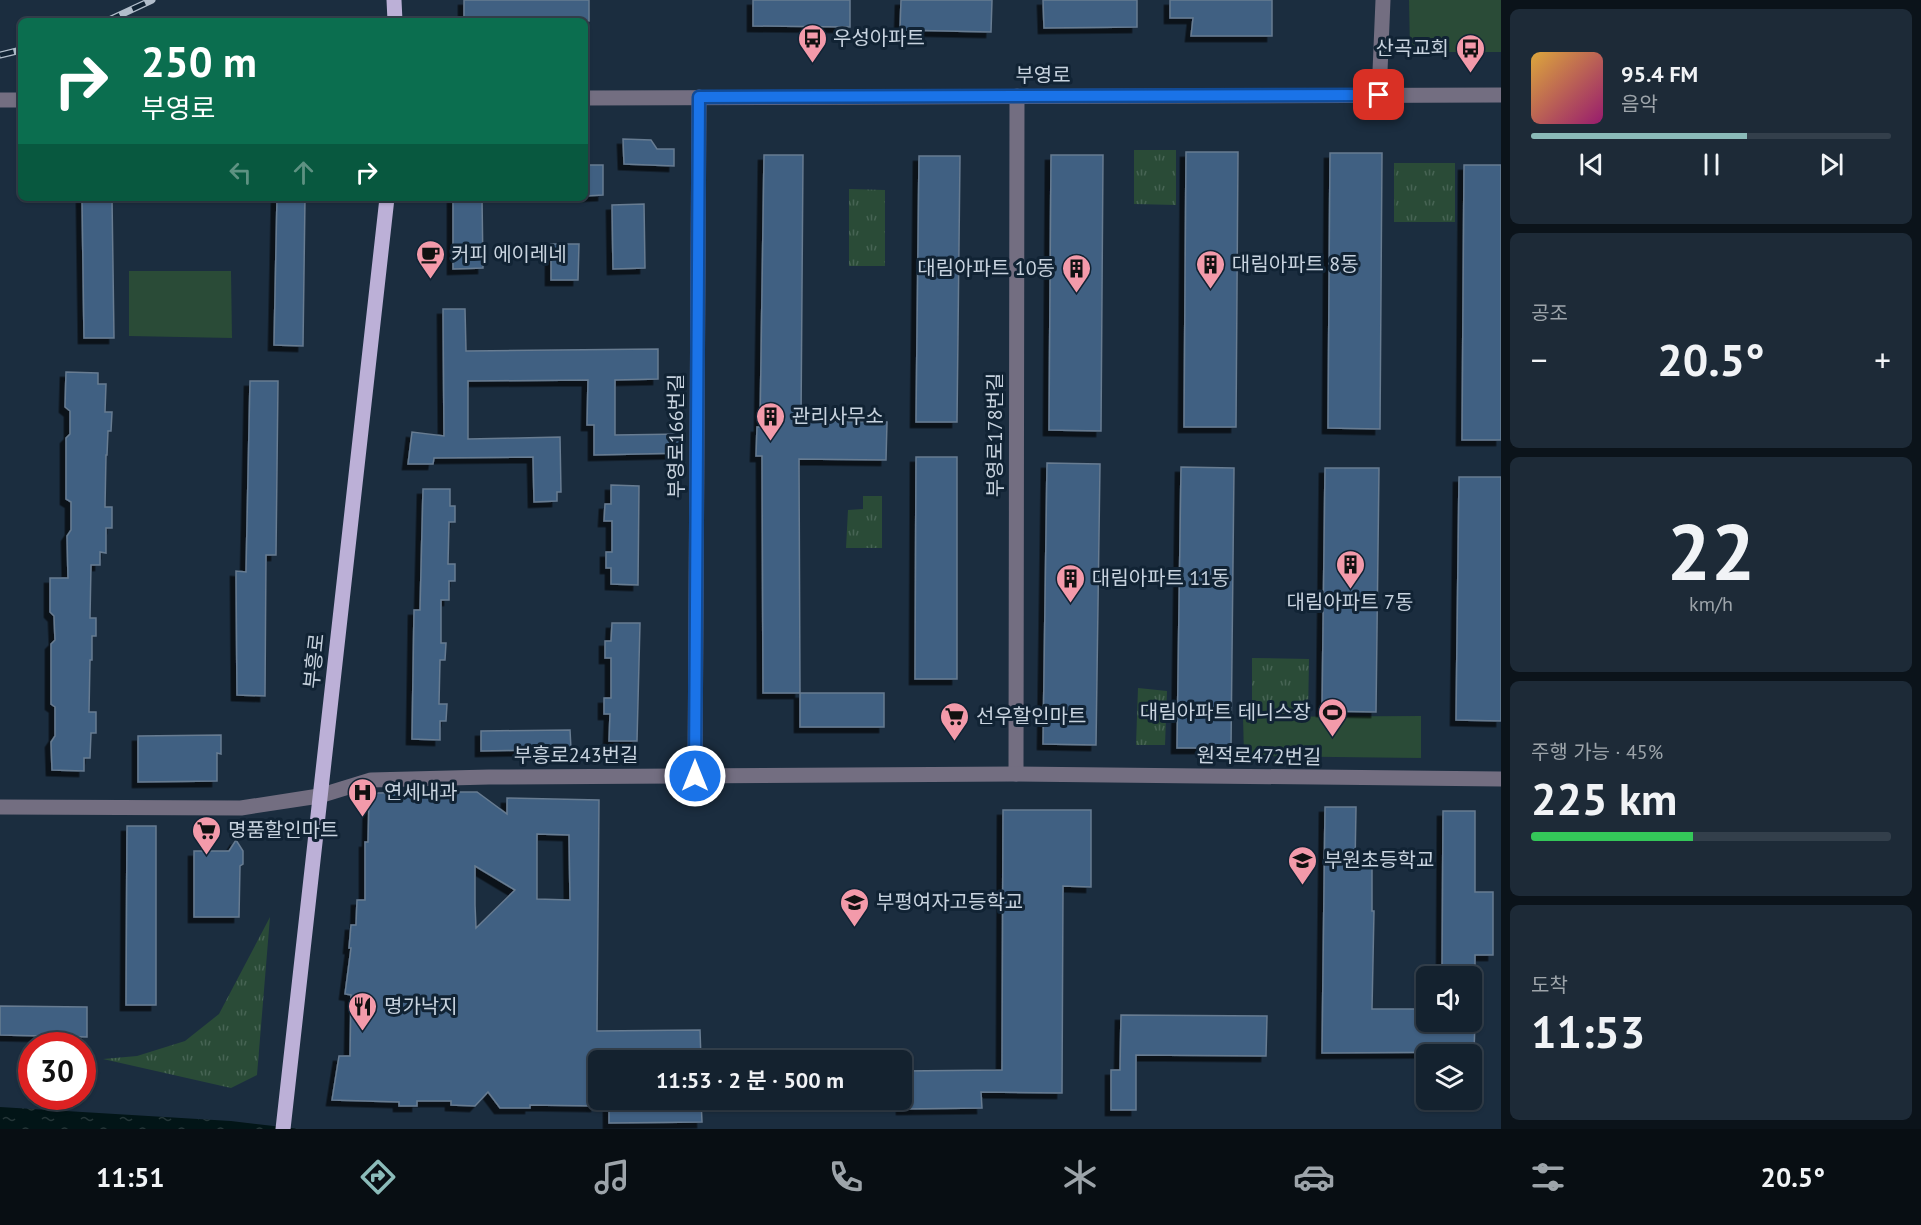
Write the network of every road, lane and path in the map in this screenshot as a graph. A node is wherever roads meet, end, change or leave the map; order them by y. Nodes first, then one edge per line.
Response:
1 (394, 0) edge
2 (1383, 0) edge
3 (395, 18) edge
4 (1379, 95) junction
5 (1501, 95) edge
6 (1017, 96) junction
7 (699, 97) junction
8 (588, 98) edge
9 (18, 99) edge
10 (0, 100) edge
11 (387, 201) edge
12 (1016, 774) junction
13 (695, 776) junction
14 (1501, 779) edge
15 (319, 796) junction
16 (0, 807) edge
17 (283, 1129) edge

1 - 3 main road
2 - 4 street
4 - 5 street, 부영로
4 - 6 street, 부영로
6 - 7 street, 부영로
6 - 12 street, 부영로178번길
7 - 8 street, 부영로
7 - 13 street, 부영로166번길
9 - 10 street
11 - 15 main road, 부흥로
12 - 13 street, 부흥로243번길
12 - 14 street, 원적로472번길
13 - 15 street, 부흥로243번길
15 - 16 street, 부흥로243번길
15 - 17 main road, 부흥로

